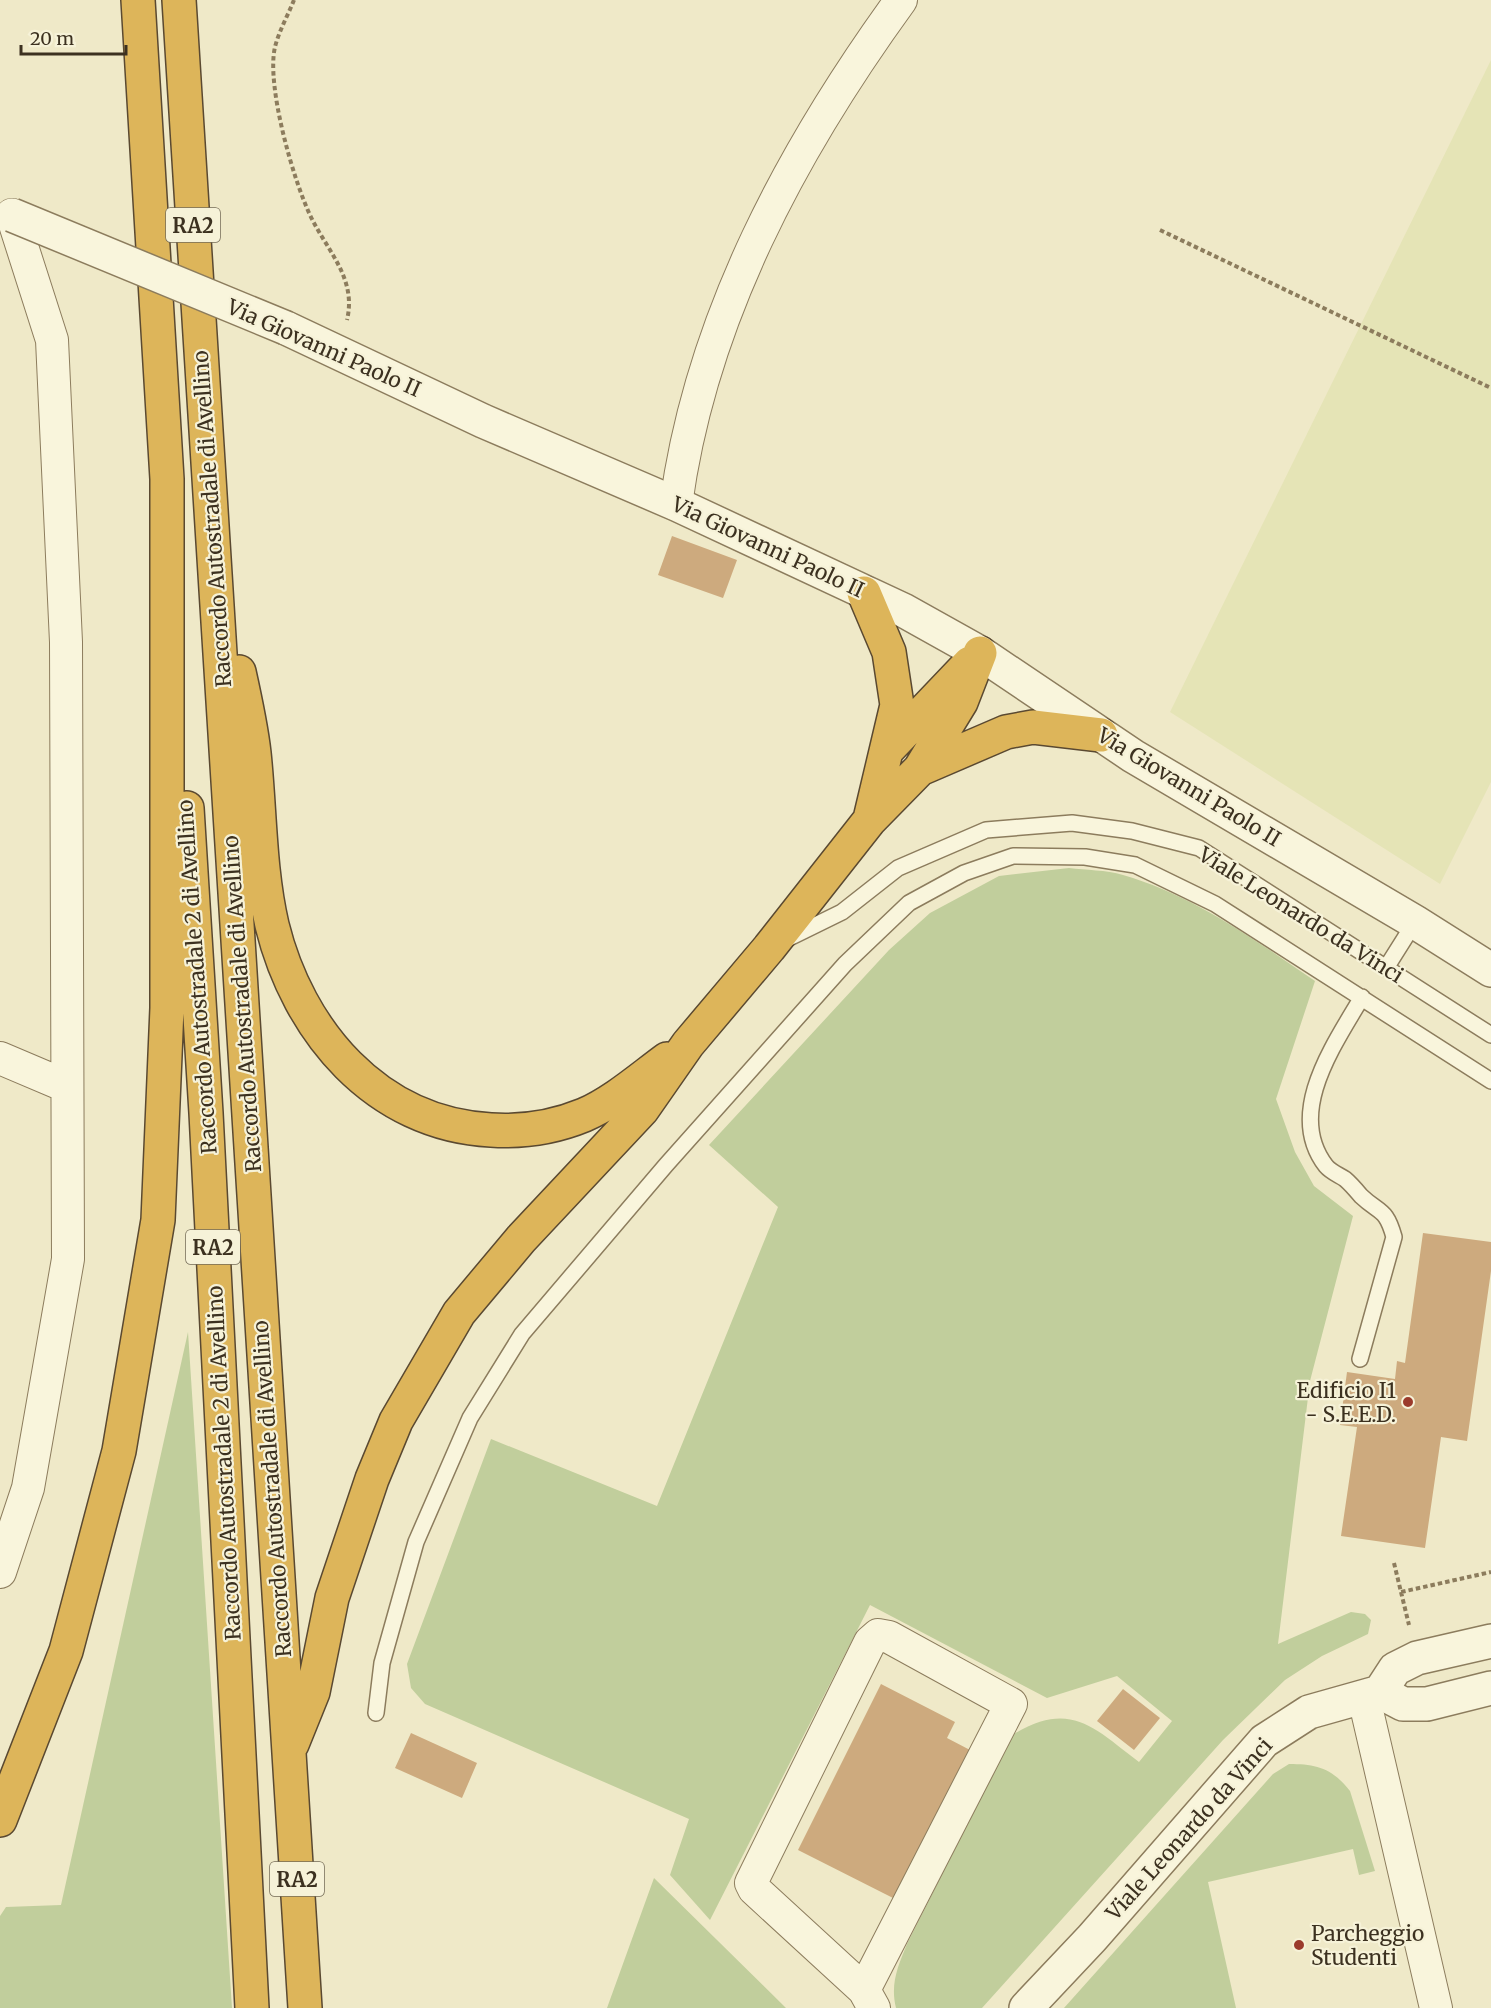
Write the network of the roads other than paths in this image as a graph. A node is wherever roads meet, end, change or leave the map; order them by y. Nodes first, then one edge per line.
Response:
1 (138, 0) edge
2 (179, 0) edge
3 (901, 0) edge
4 (6, 212) edge
5 (166, 482) junction
6 (676, 504) junction
7 (215, 565) junction
8 (864, 592) junction
9 (981, 653) junction
10 (1101, 735) junction
11 (888, 749) junction
12 (920, 769) junction
13 (869, 821) junction
14 (1415, 922) junction
15 (769, 948) junction
16 (1386, 968) junction
17 (1491, 970) edge
18 (1362, 998) junction
19 (1491, 1035) edge
20 (688, 1044) junction
21 (0, 1058) edge
22 (1491, 1081) edge
23 (66, 1086) junction
24 (1360, 1359) dead end
25 (0, 1572) edge
26 (1491, 1641) edge
27 (1491, 1688) edge
28 (1372, 1695) junction
29 (376, 1713) dead end
30 (289, 1751) junction
31 (0, 1820) edge
32 (869, 1999) edge
33 (252, 2008) edge
34 (305, 2008) edge
35 (1026, 2008) edge
36 (1436, 2008) edge

1 - 5 highway, Raccordo Autostradale 2 di Avellino / RA2
2 - 7 highway, Raccordo Autostradale di Avellino / RA2
3 - 6 street
4 - 6 street, Via Giovanni Paolo II, bridge
4 - 23 street
5 - 31 highway
5 - 33 highway, Raccordo Autostradale 2 di Avellino / RA2
6 - 8 street, Via Giovanni Paolo II
7 - 20 highway
7 - 30 highway, Raccordo Autostradale di Avellino / RA2
8 - 9 street, Via Giovanni Paolo II
8 - 11 highway
9 - 10 street, Via Giovanni Paolo II
9 - 11 highway
9 - 12 highway
10 - 12 highway
10 - 14 street, Via Giovanni Paolo II
11 - 13 highway
12 - 13 highway
13 - 15 highway
14 - 16 lane
14 - 17 street, Via Giovanni Paolo II
15 - 16 lane, Viale Leonardo da Vinci
15 - 20 highway
16 - 19 lane, Viale Leonardo da Vinci
18 - 22 lane
18 - 24 lane
18 - 29 lane
20 - 30 highway
21 - 23 street
23 - 25 street
26 - 28 street
27 - 28 street
28 - 35 street, Viale Leonardo da Vinci
28 - 36 street
30 - 34 highway, Raccordo Autostradale di Avellino / RA2
32 - 32 street

